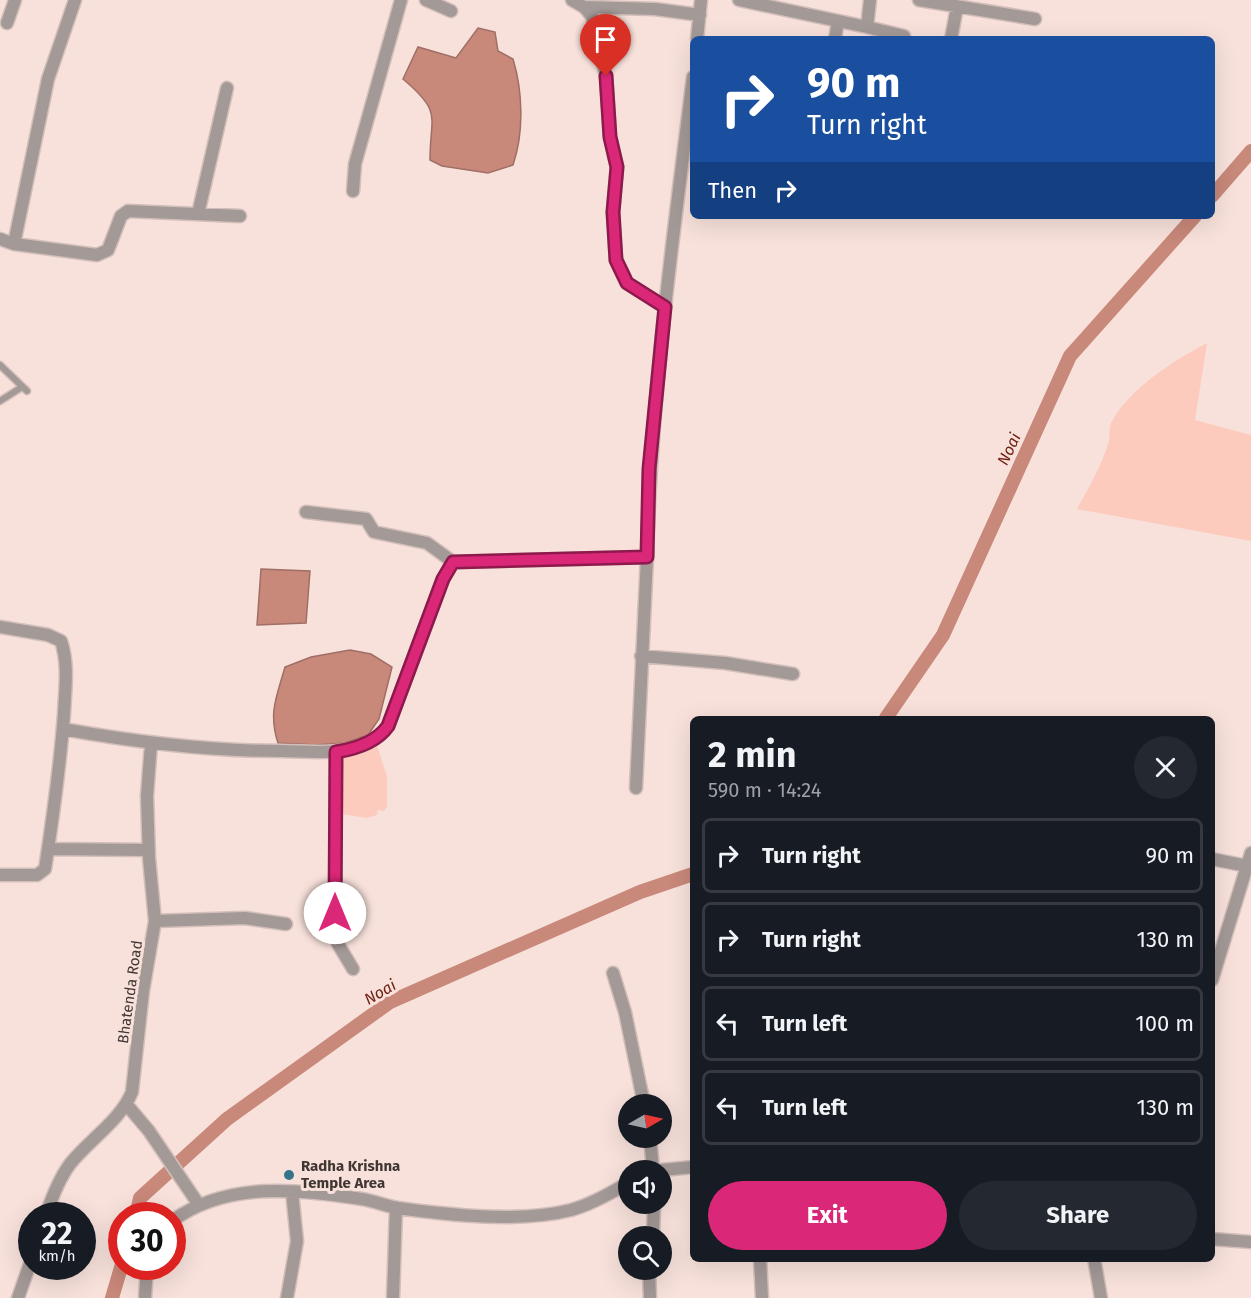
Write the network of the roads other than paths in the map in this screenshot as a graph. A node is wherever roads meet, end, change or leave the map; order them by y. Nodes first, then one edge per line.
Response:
1 (15, 0) edge
2 (75, 0) edge
3 (401, 0) edge
4 (426, 0) edge
5 (572, 0) edge
6 (701, 0) edge
7 (739, 0) edge
8 (870, 0) edge
9 (918, 0) edge
10 (584, 7) junction
11 (957, 7) junction
12 (451, 11) dead end
13 (700, 15) junction
14 (1035, 19) dead end
15 (837, 21) junction
16 (7, 23) dead end
17 (867, 27) junction
18 (697, 36) edge
19 (835, 36) edge
20 (904, 36) dead end
21 (952, 36) edge
22 (226, 88) dead end
23 (690, 112) edge
24 (353, 191) dead end
25 (198, 214) junction
26 (240, 216) dead end
27 (0, 239) edge
28 (15, 244) junction
29 (665, 307) junction
30 (0, 365) edge
31 (0, 401) edge
32 (306, 512) dead end
33 (647, 557) junction
34 (453, 562) junction
35 (0, 627) edge
36 (641, 656) junction
37 (792, 674) dead end
38 (63, 729) junction
39 (152, 744) junction
40 (336, 752) junction
41 (636, 788) dead end
42 (48, 849) junction
43 (149, 850) junction
44 (1251, 853) edge
45 (1215, 860) edge
46 (1247, 866) junction
47 (0, 875) edge
48 (155, 921) junction
49 (286, 924) dead end
50 (353, 969) dead end
51 (1215, 970) edge
52 (613, 973) dead end
53 (642, 1094) edge
54 (127, 1105) junction
55 (690, 1167) edge
56 (672, 1169) edge
57 (618, 1188) edge
58 (292, 1192) junction
59 (51, 1202) edge
60 (199, 1205) junction
61 (396, 1208) junction
62 (186, 1213) edge
63 (1215, 1239) edge
64 (1251, 1242) edge
65 (760, 1262) edge
66 (1095, 1262) edge
67 (24, 1280) edge
68 (146, 1280) edge
69 (649, 1280) edge
70 (18, 1298) edge
71 (145, 1298) edge
72 (287, 1298) edge
73 (393, 1298) edge
74 (650, 1298) edge
75 (762, 1298) edge
76 (1101, 1298) edge

1 - 16 street
2 - 28 street
3 - 24 street
4 - 12 street
5 - 10 street
6 - 13 street
7 - 15 street
8 - 17 street
9 - 11 street
10 - 13 street
10 - 29 street
11 - 14 street
11 - 21 street
13 - 18 street
15 - 17 street
15 - 19 street
17 - 20 street
22 - 25 street
23 - 29 street
25 - 26 street
25 - 28 street
27 - 28 street
29 - 33 street
30 - 31 lane
32 - 34 street
33 - 34 street
33 - 36 street
34 - 40 street
35 - 38 street
36 - 37 street
36 - 41 street
38 - 39 street
38 - 42 street
39 - 40 street
39 - 43 street, Bhatenda Road
40 - 50 street
42 - 43 street
42 - 47 street
43 - 48 street, Bhatenda Road
44 - 46 street
45 - 46 street
46 - 51 street
48 - 49 street
48 - 54 street, Bhatenda Road
52 - 53 street
54 - 59 street
54 - 60 street
55 - 56 street
57 - 61 street
58 - 60 street
58 - 61 street
58 - 72 street
60 - 62 street
61 - 73 street
63 - 64 street
65 - 75 street
66 - 76 street
67 - 70 street
68 - 71 street
69 - 74 street

